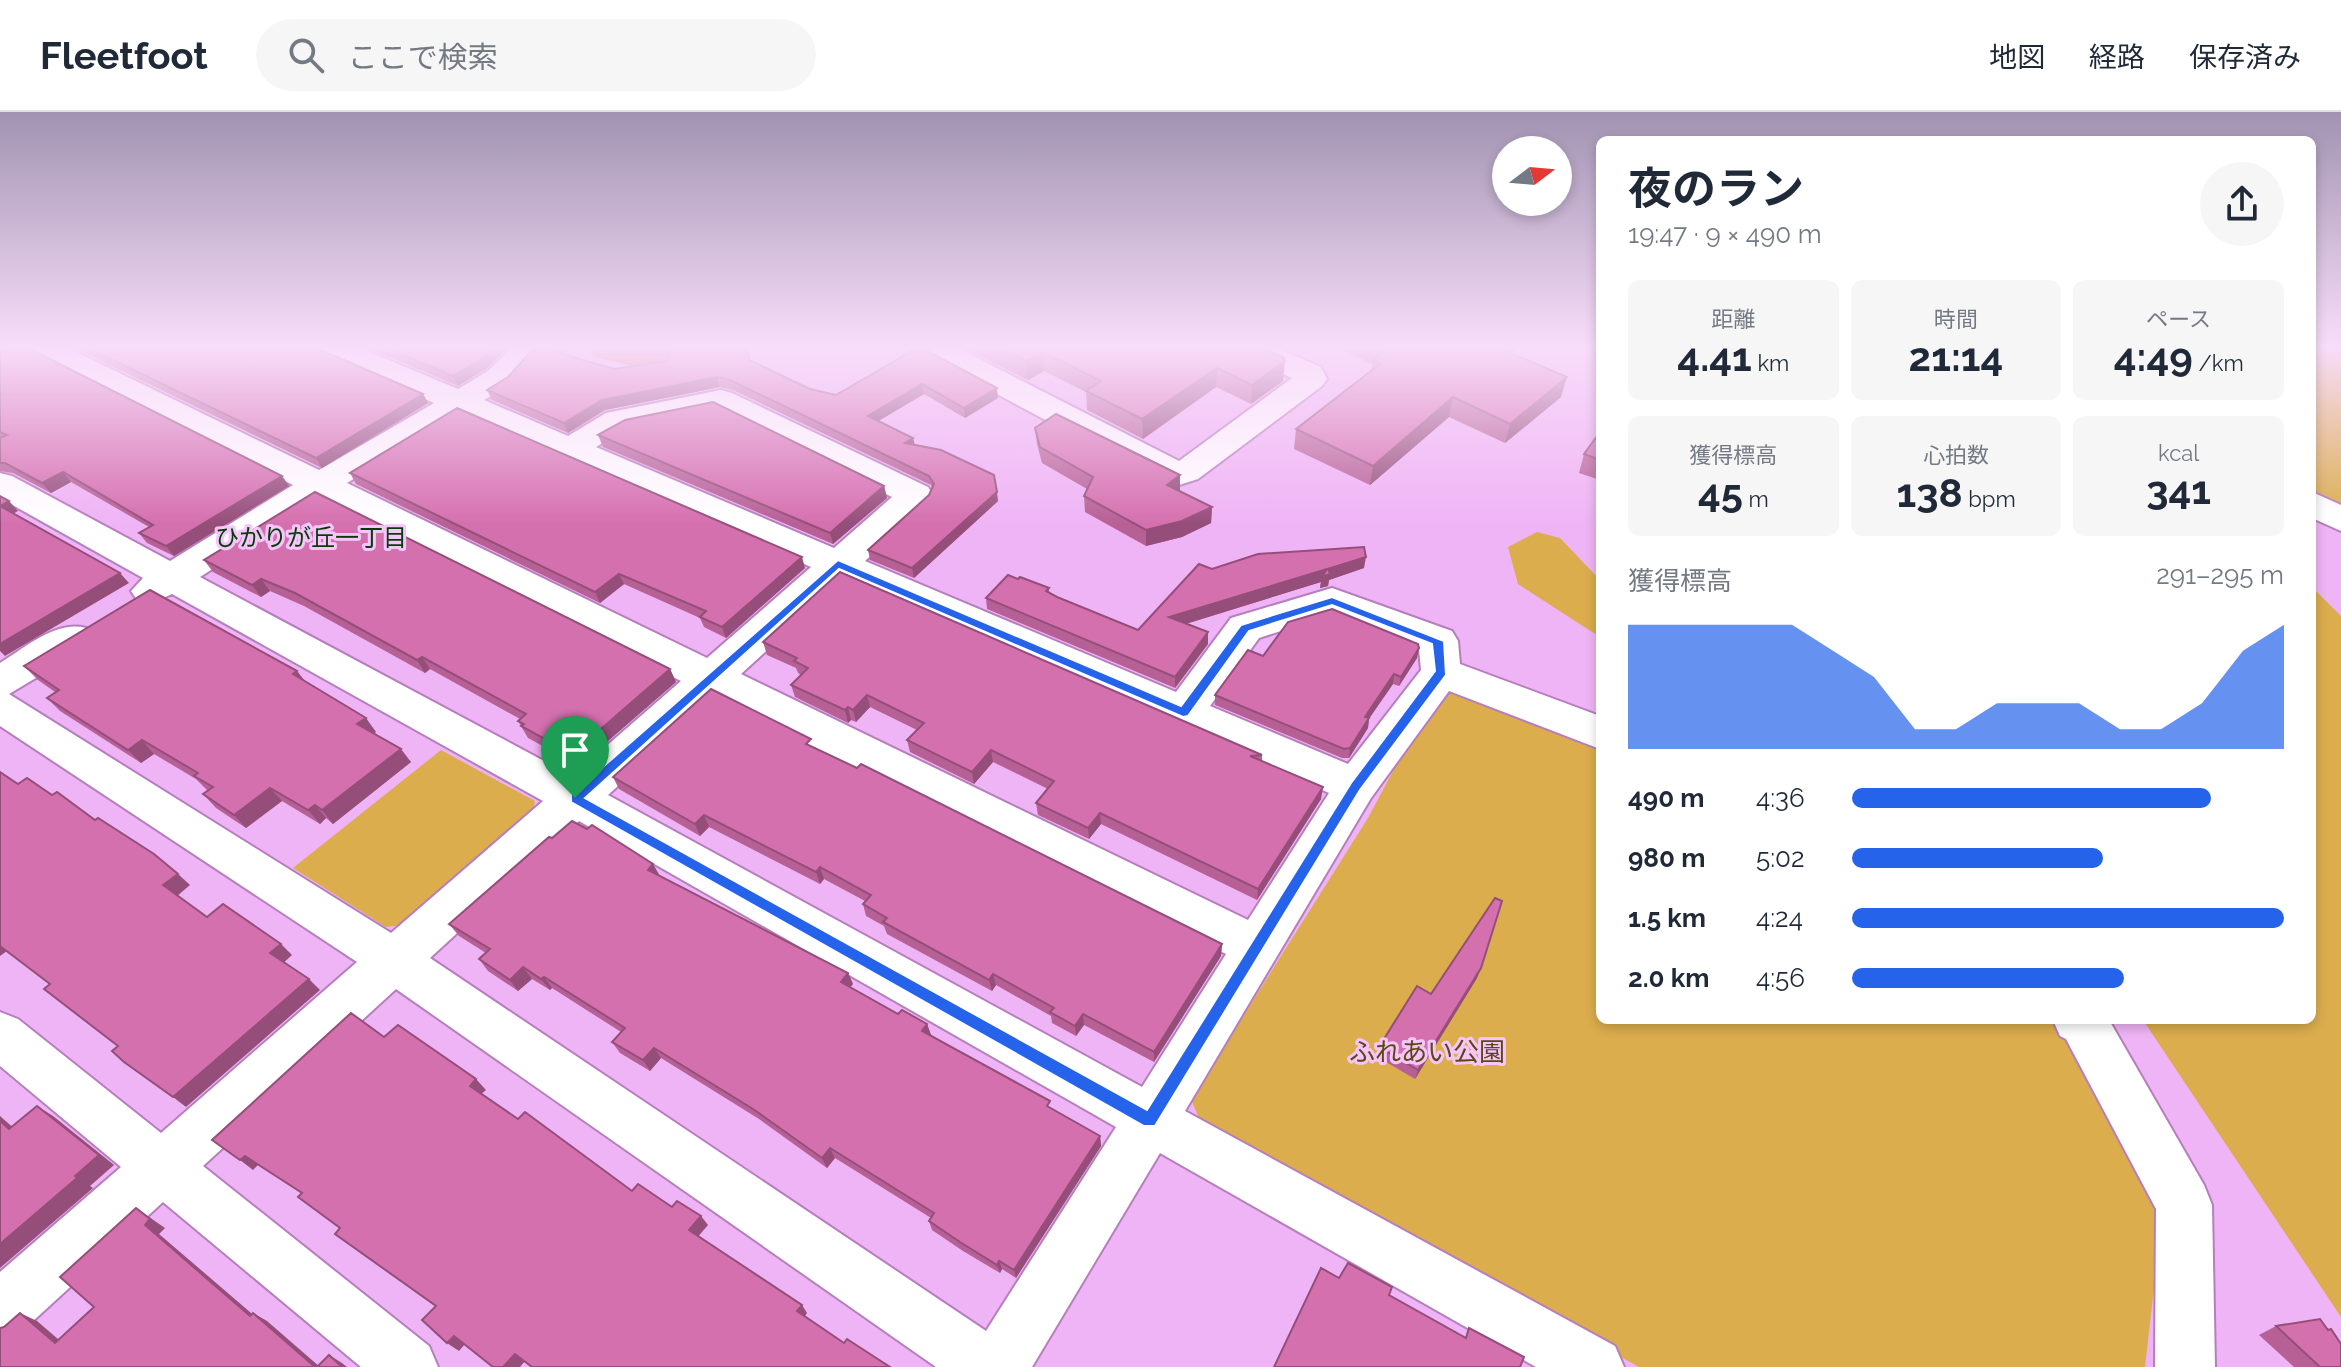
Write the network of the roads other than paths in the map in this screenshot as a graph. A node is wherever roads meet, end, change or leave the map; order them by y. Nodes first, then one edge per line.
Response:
1 (163, 407) edge
2 (451, 407) edge
3 (470, 407) edge
4 (687, 407) edge
5 (734, 407) edge
6 (1048, 407) edge
7 (1274, 407) edge
8 (570, 449) junction
9 (0, 484) edge
10 (320, 484) junction
11 (2316, 505) edge
12 (2341, 520) edge
13 (838, 564) junction
14 (171, 578) junction
15 (1441, 672) junction
16 (711, 677) junction
17 (0, 682) edge
18 (0, 706) edge
19 (1183, 712) junction
20 (1596, 731) edge
21 (1356, 786) junction
22 (575, 798) junction
23 (1257, 947) junction
24 (394, 960) junction
25 (2085, 1024) edge
26 (0, 1035) edge
27 (1150, 1121) junction
28 (161, 1168) junction
29 (0, 1311) edge
30 (408, 1367) edge
31 (988, 1367) edge
32 (998, 1367) edge
33 (1594, 1367) edge
34 (2185, 1367) edge

1 - 10 street
2 - 10 street
3 - 8 street
4 - 8 street
5 - 13 street
6 - 7 street
8 - 13 street
9 - 14 street
10 - 14 street
10 - 16 street
11 - 12 street
13 - 16 street
13 - 19 street
14 - 17 street
14 - 22 street
15 - 19 street
15 - 20 street
15 - 21 street
16 - 22 street
16 - 23 street
18 - 24 street
19 - 21 street
21 - 23 street
22 - 24 street
22 - 27 street
23 - 27 street
24 - 28 street
24 - 31 street
25 - 34 street
26 - 28 street
27 - 32 street
27 - 33 street
28 - 29 street
28 - 30 street

